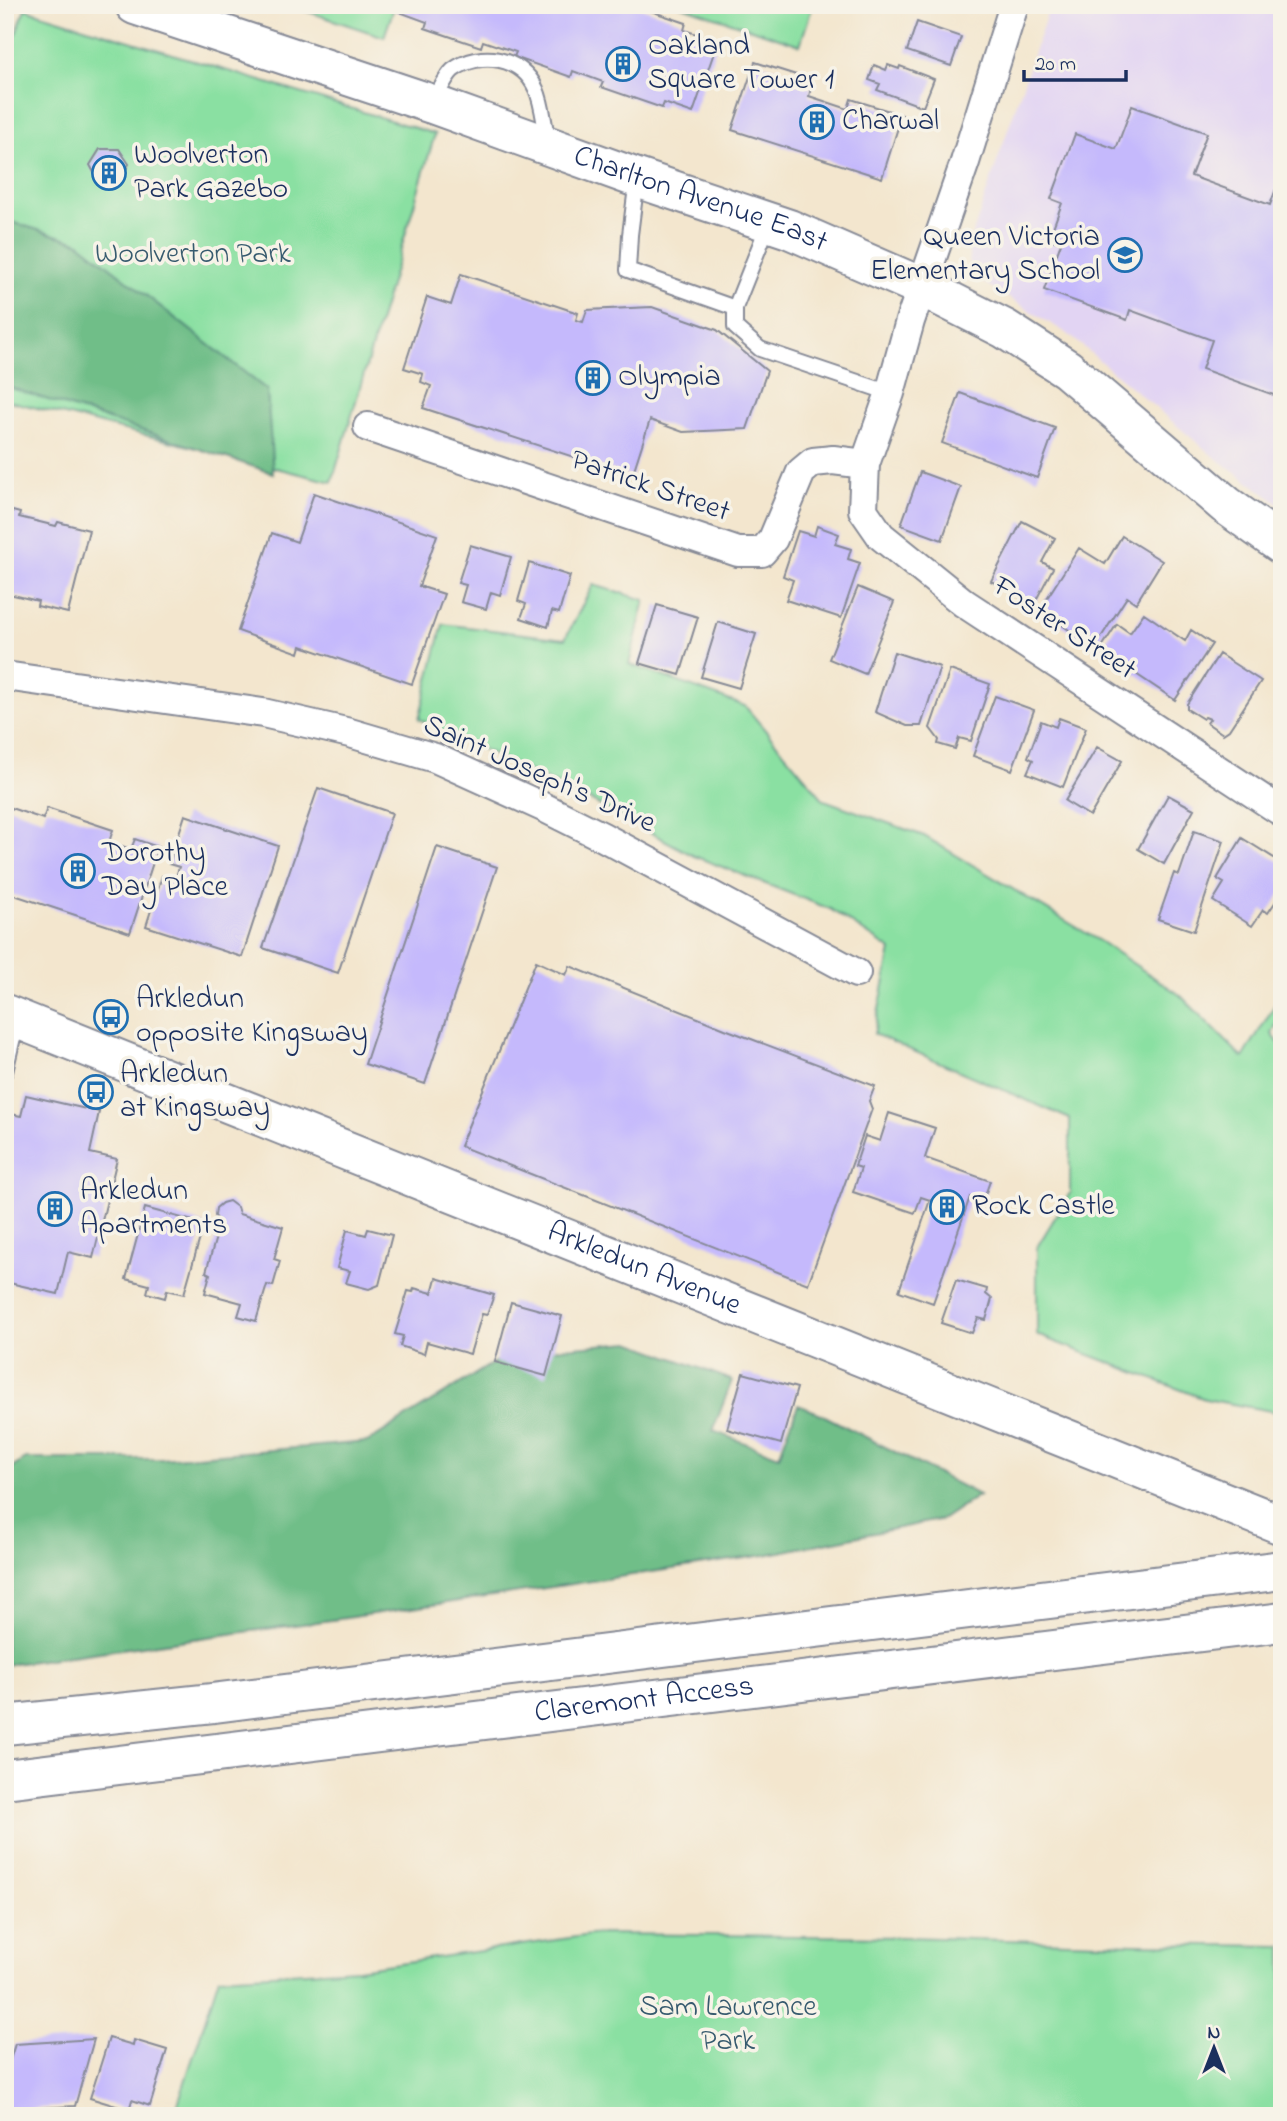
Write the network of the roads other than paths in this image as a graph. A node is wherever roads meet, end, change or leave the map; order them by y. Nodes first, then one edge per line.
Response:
1 (135, 5) edge
2 (1014, 5) edge
3 (432, 104) junction
4 (549, 146) junction
5 (637, 178) junction
6 (769, 222) junction
7 (922, 287) junction
8 (735, 308) junction
9 (890, 393) junction
10 (368, 427) dead end
11 (866, 464) junction
12 (1282, 545) edge
13 (5, 676) edge
14 (1282, 812) edge
15 (856, 973) dead end
16 (11, 1017) edge
17 (5, 1072) edge
18 (1282, 1525) edge
19 (1282, 1570) edge
20 (1282, 1622) edge
21 (5, 1725) edge
22 (5, 1779) edge

1 - 3 main road, Charlton Avenue East
2 - 7 street, Foster Street
3 - 4 main road, Charlton Avenue East
3 - 4 lane
4 - 5 main road, Charlton Avenue East
5 - 6 main road, Charlton Avenue East
5 - 8 lane
6 - 7 main road, Charlton Avenue East
6 - 8 lane
7 - 9 street, Foster Street
7 - 12 main road, Charlton Avenue East
8 - 9 lane
9 - 11 street, Foster Street
10 - 11 street, Patrick Street
11 - 14 street, Foster Street
13 - 15 street, Saint Joseph's Drive
16 - 17 lane
16 - 18 main road, Arkledun Avenue
19 - 21 main road, Claremont Access
20 - 22 main road, Claremont Access

